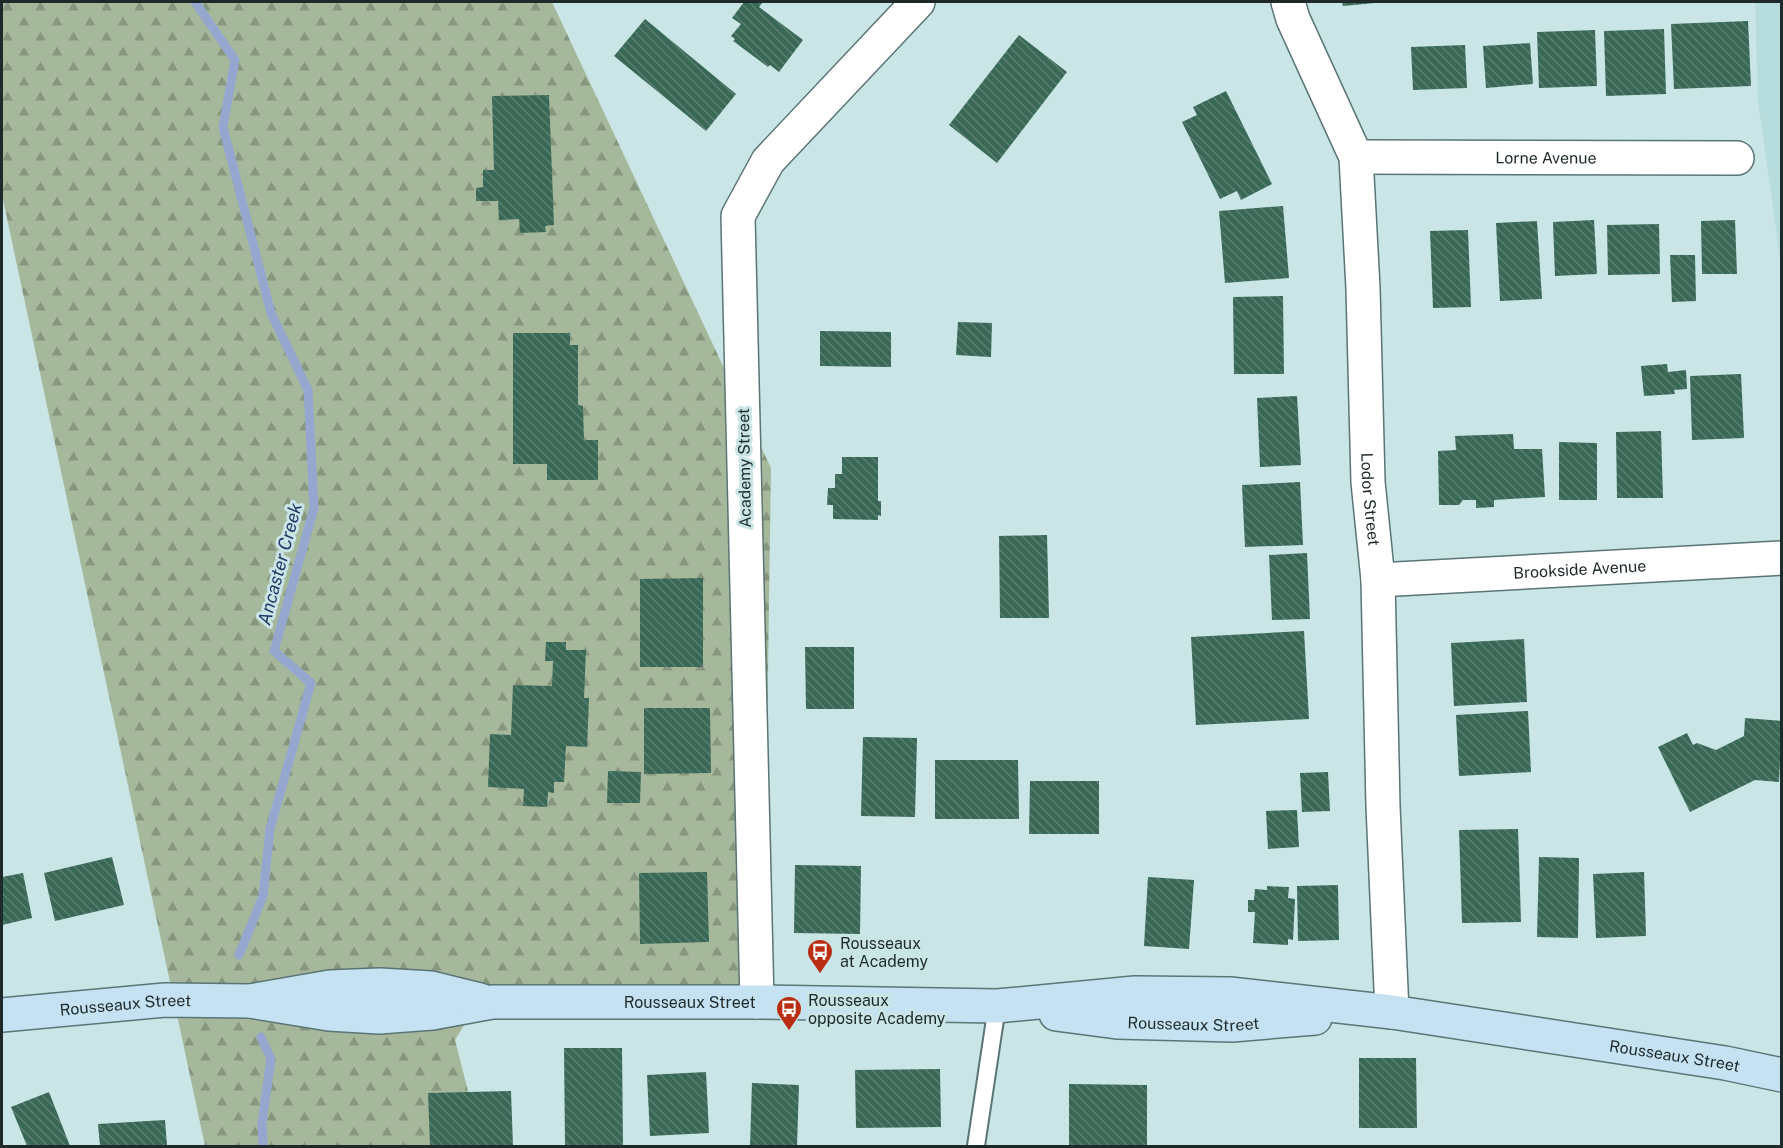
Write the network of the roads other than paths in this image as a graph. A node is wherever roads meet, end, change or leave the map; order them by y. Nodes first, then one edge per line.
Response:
1 (918, 2) edge
2 (1288, 2) edge
3 (1356, 157) junction
4 (1737, 158) dead end
5 (1782, 558) edge
6 (1378, 580) junction
7 (758, 1002) junction
8 (997, 1006) junction
9 (1392, 1012) junction
10 (2, 1015) edge
11 (1782, 1075) edge
12 (976, 1146) edge

1 - 7 street, Academy Street
2 - 3 street, Lodor Street
3 - 4 street, Lorne Avenue
3 - 6 street, Lodor Street
5 - 6 street, Brookside Avenue
6 - 9 street, Lodor Street
7 - 8 main road, Rousseaux Street
7 - 10 main road, Rousseaux Street
8 - 9 main road, Rousseaux Street
8 - 12 lane
9 - 11 main road, Rousseaux Street

